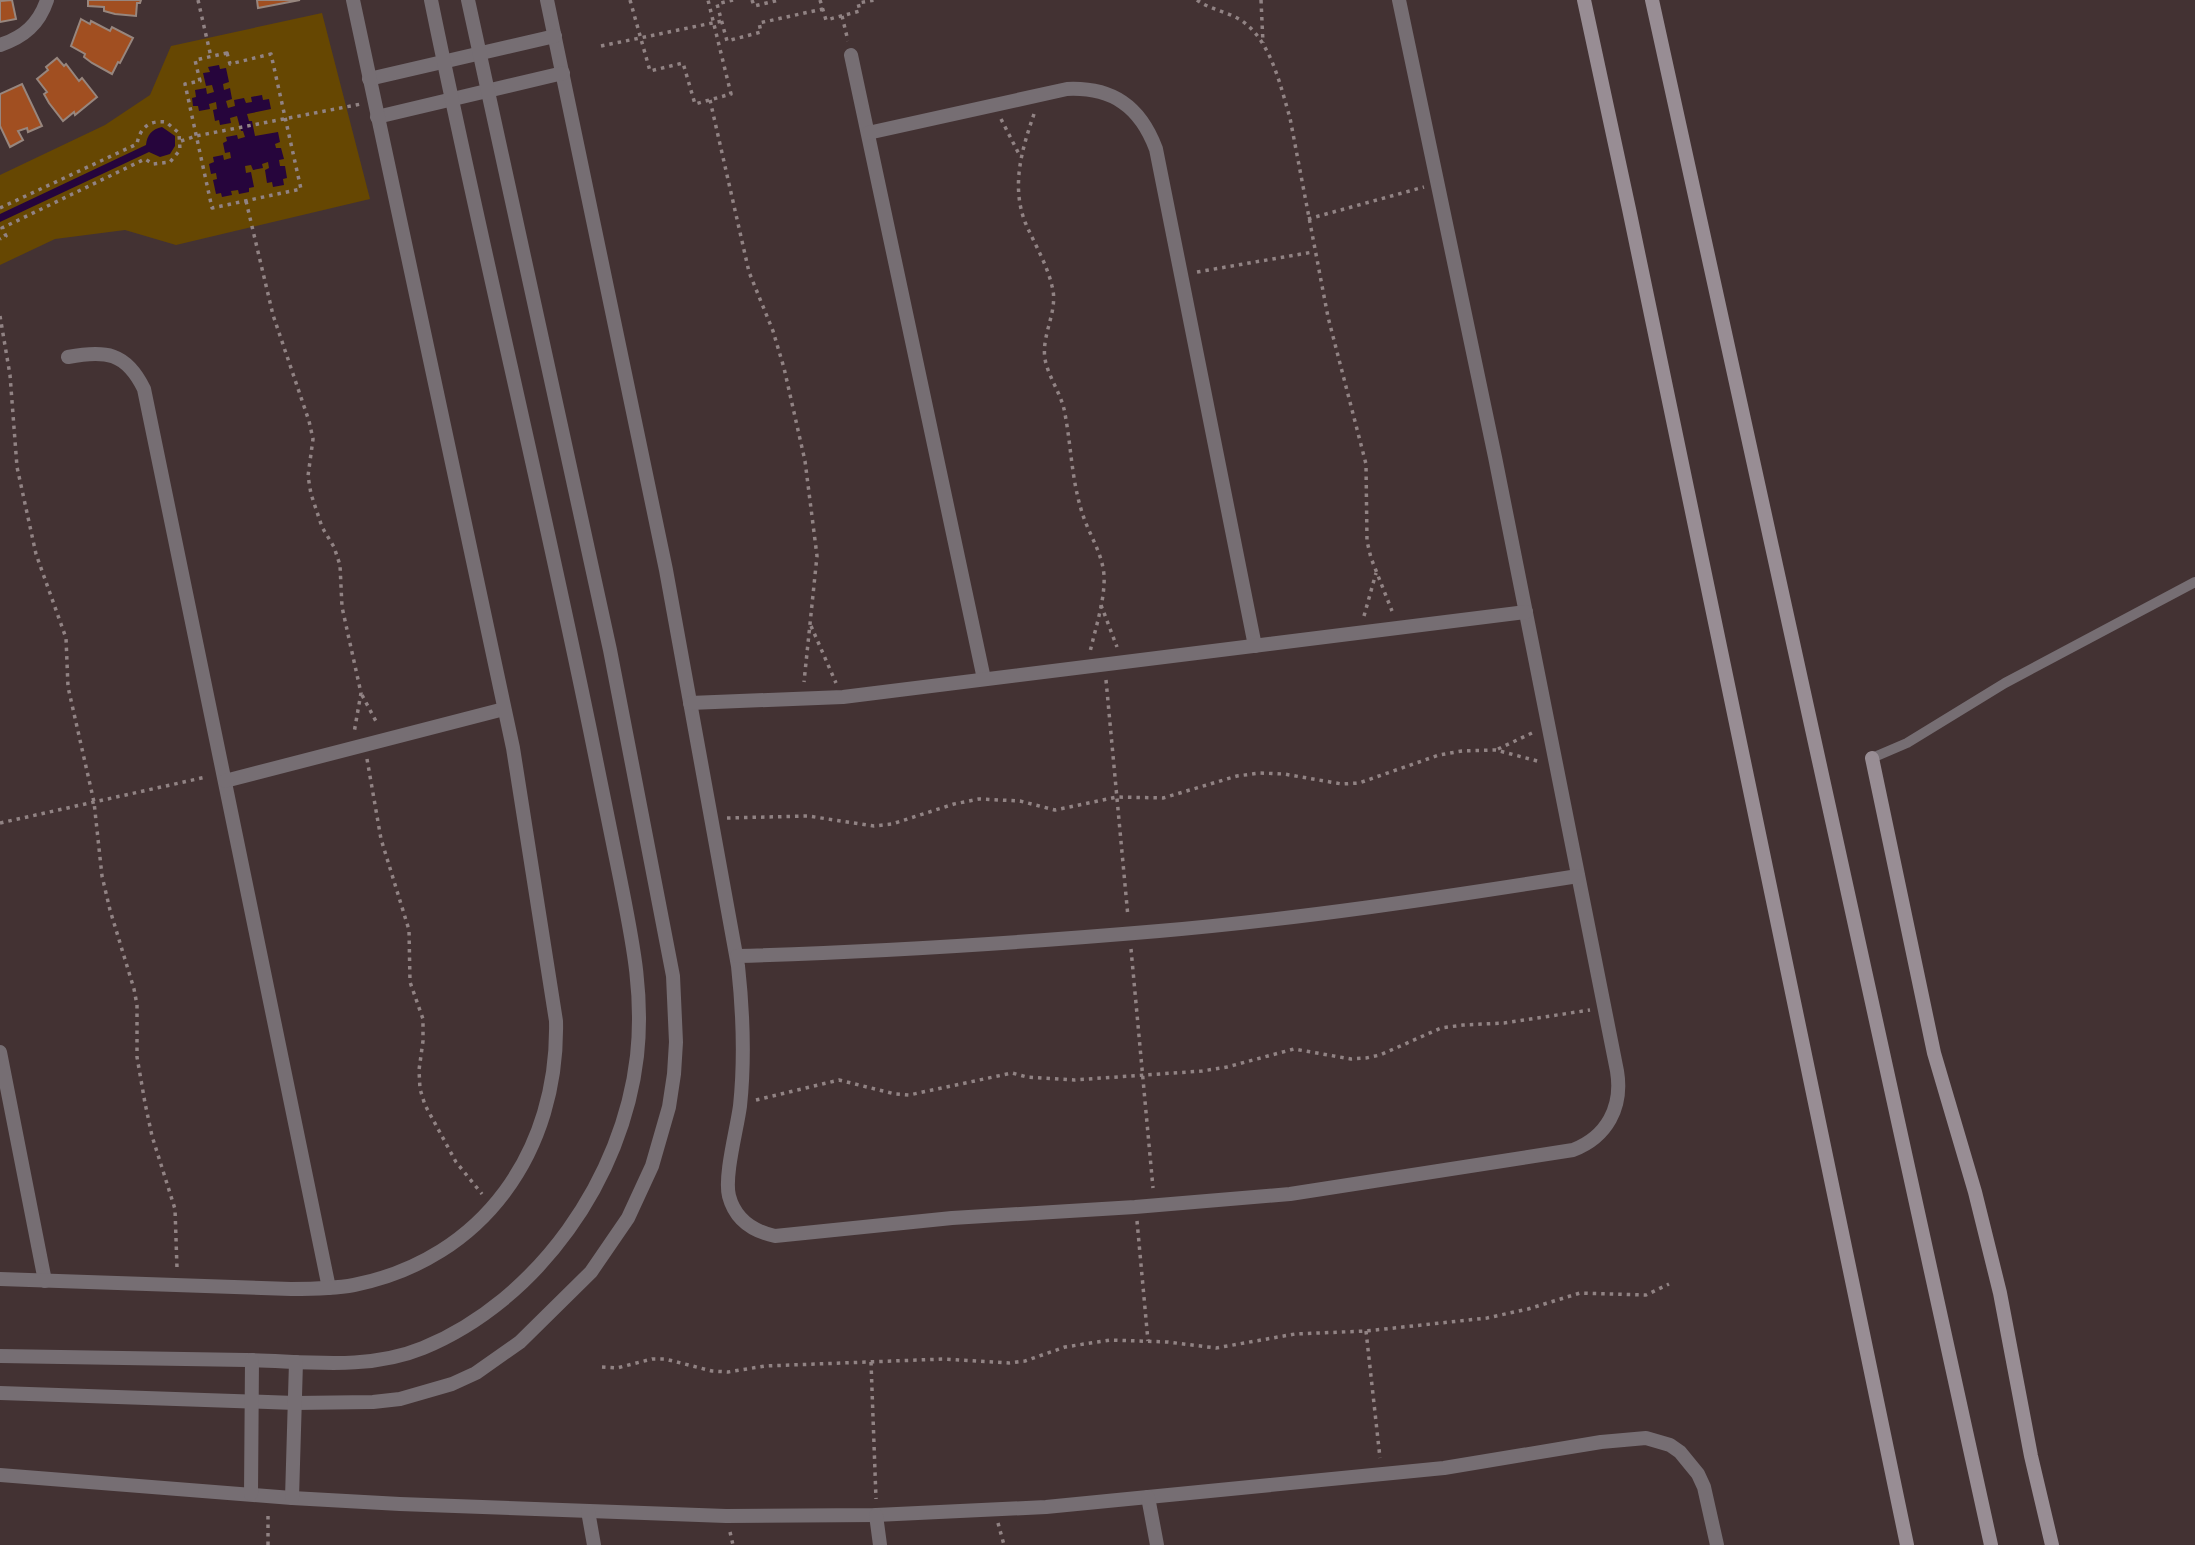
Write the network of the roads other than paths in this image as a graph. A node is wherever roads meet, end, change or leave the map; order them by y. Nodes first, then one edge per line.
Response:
1 (47, 0) edge
2 (352, 0) edge
3 (431, 0) edge
4 (468, 0) edge
5 (547, 0) edge
6 (1399, 0) edge
7 (1584, 0) edge
8 (1652, 0) edge
9 (555, 36) junction
10 (0, 45) edge
11 (479, 53) junction
12 (851, 55) road end
13 (444, 62) junction
14 (563, 73) junction
15 (369, 79) junction
16 (487, 91) junction
17 (451, 100) junction
18 (377, 117) junction
19 (868, 133) junction
20 (68, 356) dead end
21 (2195, 582) edge
22 (1526, 612) junction
23 (1255, 646) junction
24 (984, 680) junction
25 (690, 703) junction
26 (504, 709) junction
27 (1872, 758) joint
28 (224, 777) junction
29 (1578, 876) junction
30 (737, 956) junction
31 (0, 1052) edge
32 (0, 1279) edge
33 (44, 1281) junction
34 (329, 1288) junction
35 (0, 1356) edge
36 (253, 1360) junction
37 (296, 1362) junction
38 (0, 1393) edge
39 (252, 1402) junction
40 (295, 1402) junction
41 (0, 1475) edge
42 (251, 1494) junction
43 (1148, 1497) junction
44 (292, 1498) junction
45 (587, 1511) junction
46 (876, 1515) junction
47 (594, 1545) edge
48 (880, 1545) edge
49 (1157, 1545) edge
50 (1717, 1545) edge
51 (1907, 1545) edge
52 (1991, 1545) edge
53 (2052, 1545) edge

1 - 10 street
2 - 15 street
3 - 13 street
4 - 11 street
5 - 9 street
6 - 22 street
7 - 51 main road
8 - 52 main road
9 - 11 street
9 - 14 street
11 - 13 street
11 - 16 street
12 - 19 street
13 - 15 street
13 - 17 street
14 - 16 street
14 - 25 street
15 - 18 street
16 - 17 street
16 - 40 street
17 - 18 street
17 - 37 street
18 - 26 street
19 - 23 street
19 - 24 street
20 - 28 street
21 - 27 lane
22 - 23 street
22 - 29 street
23 - 24 street
24 - 25 street
25 - 30 street
26 - 28 street
26 - 34 street
27 - 53 main road
28 - 34 street
29 - 30 street
29 - 30 street
31 - 33 street
32 - 33 street
33 - 34 street
35 - 36 street
36 - 37 street
36 - 39 street
37 - 40 street
38 - 39 street
39 - 40 street
39 - 42 street
40 - 44 street
41 - 42 street
42 - 44 street
43 - 46 street
43 - 49 street
43 - 50 street
44 - 45 street
45 - 46 street
45 - 47 street
46 - 48 street

